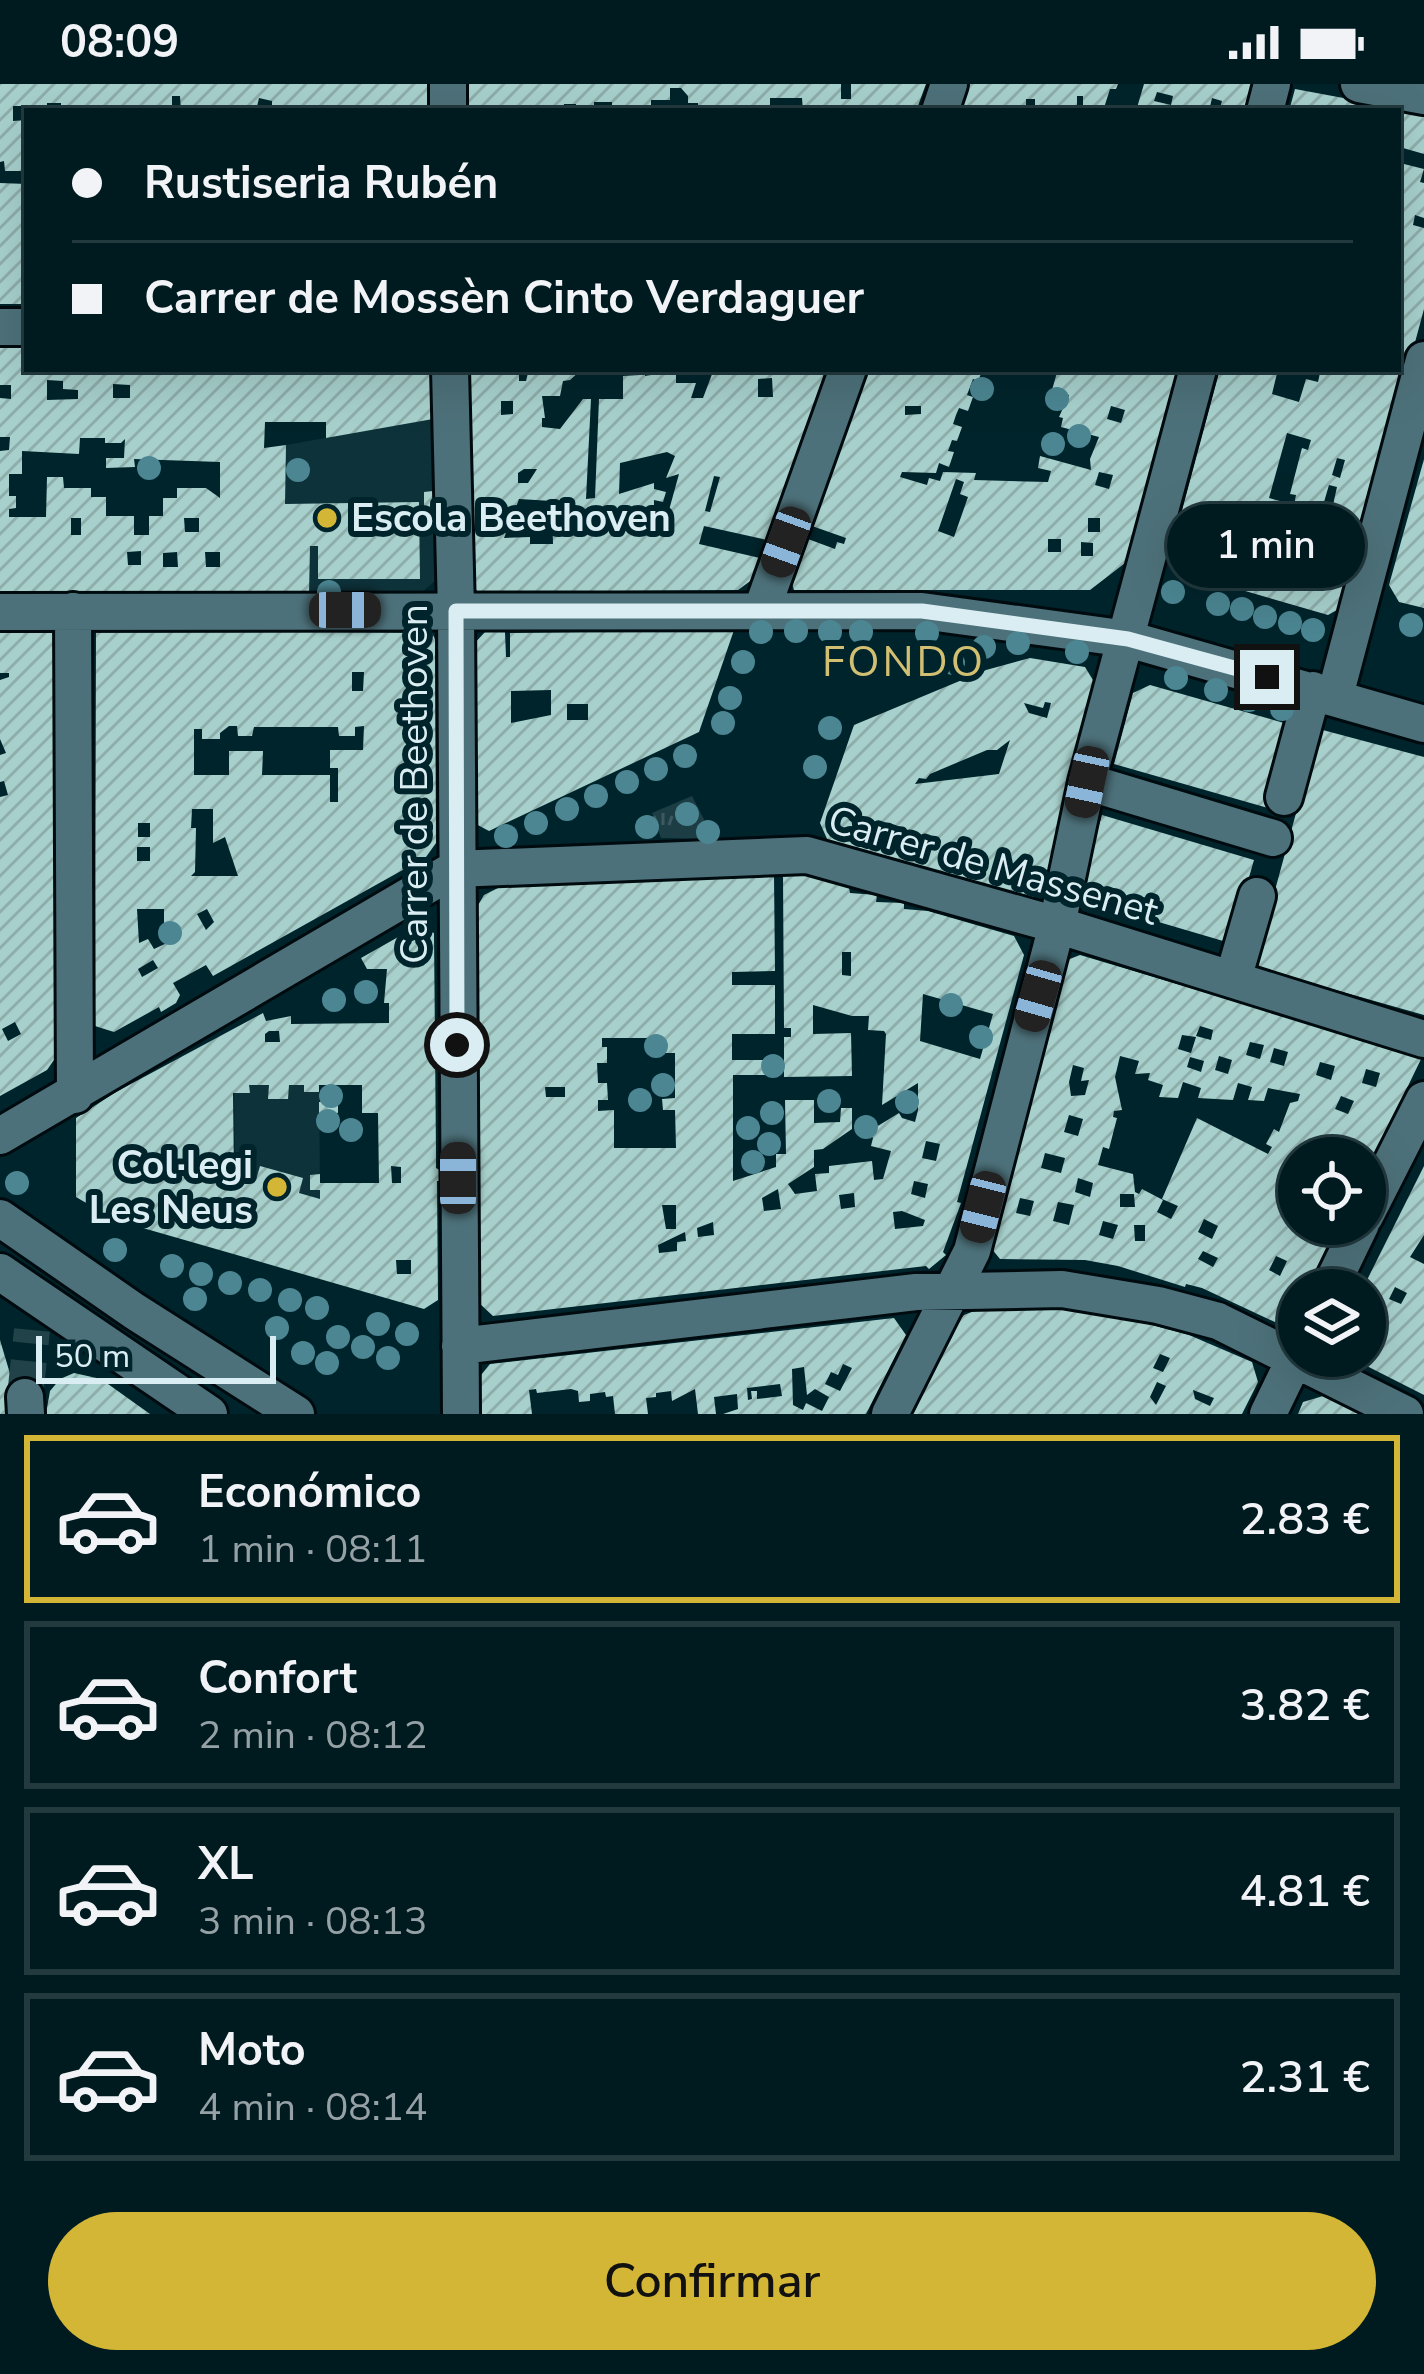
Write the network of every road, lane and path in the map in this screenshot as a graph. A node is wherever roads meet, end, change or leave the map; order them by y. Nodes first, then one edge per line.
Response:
1 (1359, 84) edge
2 (1424, 96) edge
3 (1424, 360) edge
4 (450, 372) edge
5 (847, 372) edge
6 (1197, 372) edge
7 (73, 610) junction
8 (0, 611) edge
9 (456, 611) junction
10 (761, 612) junction
11 (1128, 639) junction
12 (1324, 693) junction
13 (1424, 724) edge
14 (1087, 782) junction
15 (1271, 843) junction
16 (455, 868) junction
17 (1057, 925) junction
18 (1233, 980) junction
19 (1424, 1039) edge
20 (76, 1095) junction
21 (1419, 1109) edge
22 (0, 1136) edge
23 (1386, 1174) edge
24 (0, 1218) edge
25 (55, 1256) junction
26 (0, 1272) edge
27 (953, 1289) junction
28 (34, 1313) junction
29 (460, 1346) junction
30 (1278, 1347) edge
31 (1286, 1377) edge
32 (1337, 1377) edge
33 (208, 1414) edge
34 (296, 1414) edge
35 (460, 1414) edge
36 (890, 1414) edge
37 (1268, 1414) edge
38 (1405, 1414) edge

1 - 2 street
3 - 12 street
4 - 9 street, Carrer de Beethoven
5 - 10 street
6 - 11 street
7 - 8 street
7 - 9 street
7 - 20 street
9 - 10 street
9 - 16 street, Carrer de Beethoven
10 - 11 street
11 - 12 street
11 - 14 street
12 - 13 street
12 - 15 street
14 - 15 street
14 - 17 street
15 - 18 street
16 - 17 street, Carrer de Massenet
16 - 20 street
16 - 29 street, Carrer de Beethoven
17 - 18 street, Carrer de Massenet
17 - 27 street
18 - 19 street, Carrer de Massenet
20 - 22 street
21 - 23 street
24 - 25 street
25 - 28 street
25 - 34 street
26 - 28 street
27 - 29 street
27 - 30 street
27 - 36 street
28 - 33 street
29 - 35 street, Carrer de Beethoven
31 - 37 street
32 - 38 street

